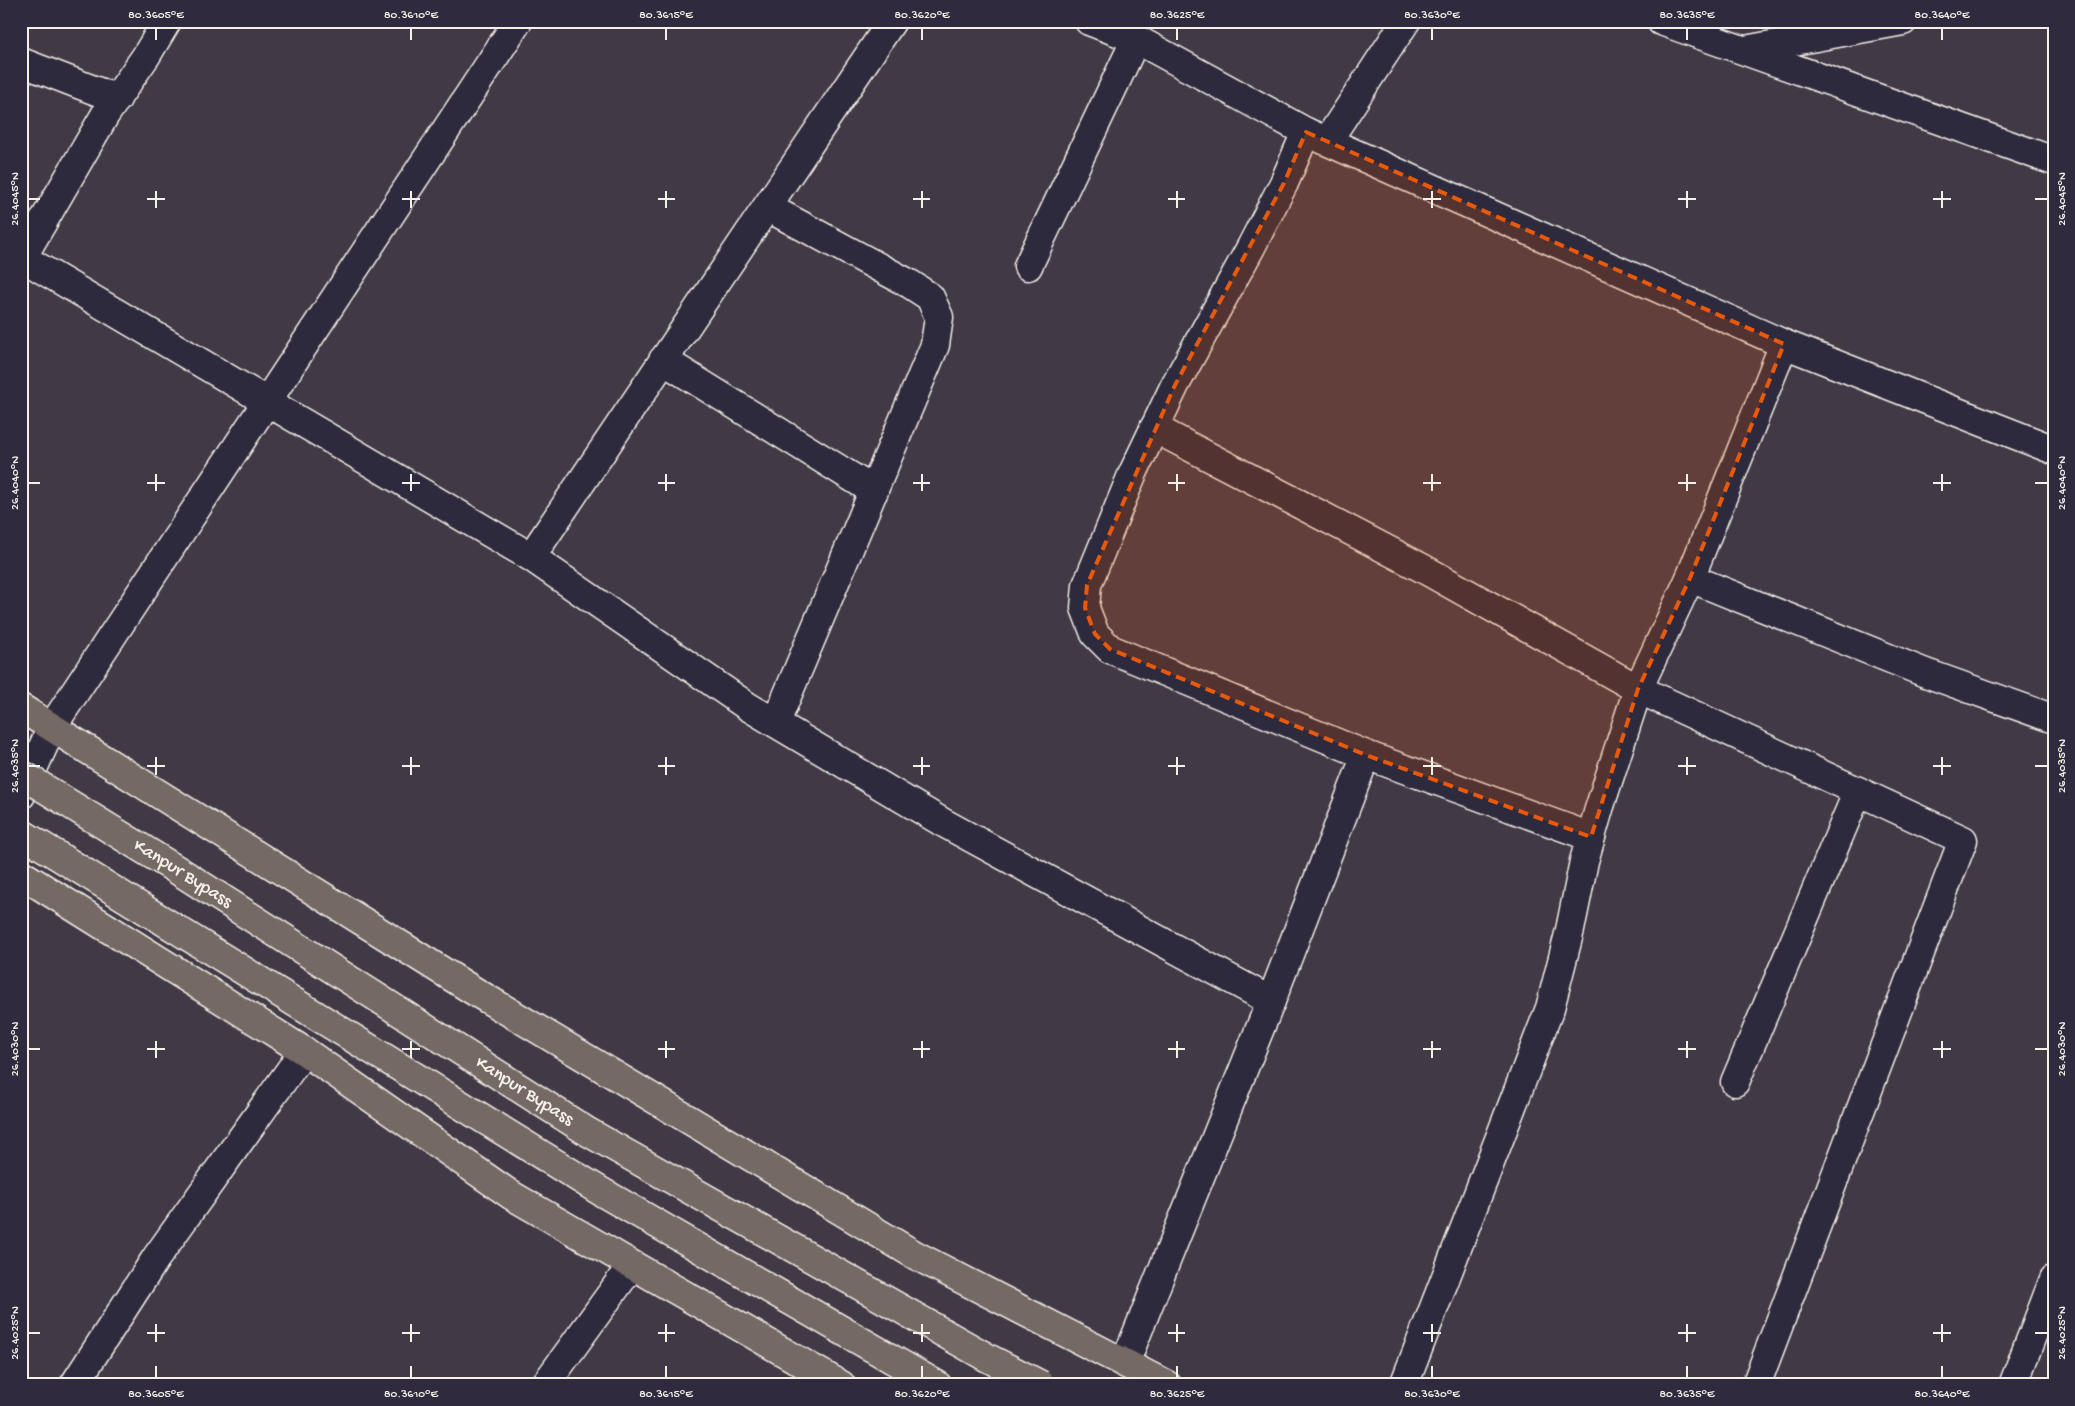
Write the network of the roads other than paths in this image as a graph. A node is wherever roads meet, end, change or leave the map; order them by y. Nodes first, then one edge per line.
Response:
1 (167, 21) edge
2 (518, 21) edge
3 (892, 21) edge
4 (1089, 21) edge
5 (1406, 21) edge
6 (1662, 21) edge
7 (1903, 21) edge
8 (1136, 40) junction
9 (1743, 50) junction
10 (21, 62) edge
11 (117, 99) junction
12 (1317, 136) junction
13 (2054, 161) edge
14 (767, 207) junction
15 (22, 258) edge
16 (1028, 266) dead end
17 (1784, 344) junction
18 (663, 360) junction
19 (268, 401) junction
20 (1154, 428) junction
21 (2054, 450) edge
22 (874, 491) junction
23 (531, 557) junction
24 (1690, 578) junction
25 (1638, 689) junction
26 (21, 708) edge
27 (2054, 719) edge
28 (776, 722) junction
29 (52, 728) junction
30 (1366, 755) junction
31 (21, 774) edge
32 (1858, 791) junction
33 (21, 795) edge
34 (21, 833) edge
35 (1591, 838) junction
36 (21, 874) edge
37 (1271, 1001) junction
38 (304, 1051) junction
39 (1734, 1082) dead end
40 (632, 1265) junction
41 (2054, 1279) edge
42 (1125, 1363) junction
43 (836, 1384) edge
44 (74, 1385) edge
45 (545, 1385) edge
46 (937, 1385) edge
47 (1041, 1385) edge
48 (1168, 1385) edge
49 (1404, 1385) edge
50 (1756, 1385) edge
51 (2013, 1385) edge

1 - 11 street
2 - 19 street
3 - 14 street
4 - 8 street
5 - 12 street
6 - 9 street
7 - 9 street
8 - 12 street
8 - 16 street
9 - 13 street
10 - 11 street
11 - 15 street
12 - 17 street
12 - 20 street
14 - 18 street
14 - 22 street
15 - 19 street
17 - 21 street
17 - 24 street
18 - 22 street
18 - 23 street
19 - 23 street
19 - 29 street
20 - 25 street
20 - 30 street
22 - 28 street
23 - 28 street
24 - 25 street
24 - 27 street
25 - 32 street
25 - 35 street
26 - 29 main road
28 - 37 street
29 - 33 street
29 - 42 main road
30 - 35 street
30 - 37 street
31 - 47 main road, Kanpur Bypass, bridge
32 - 39 street
32 - 50 street
34 - 46 main road
35 - 49 street
36 - 38 main road
37 - 42 street
38 - 40 main road
38 - 44 street
40 - 43 main road
40 - 45 street
41 - 51 street
42 - 48 main road

